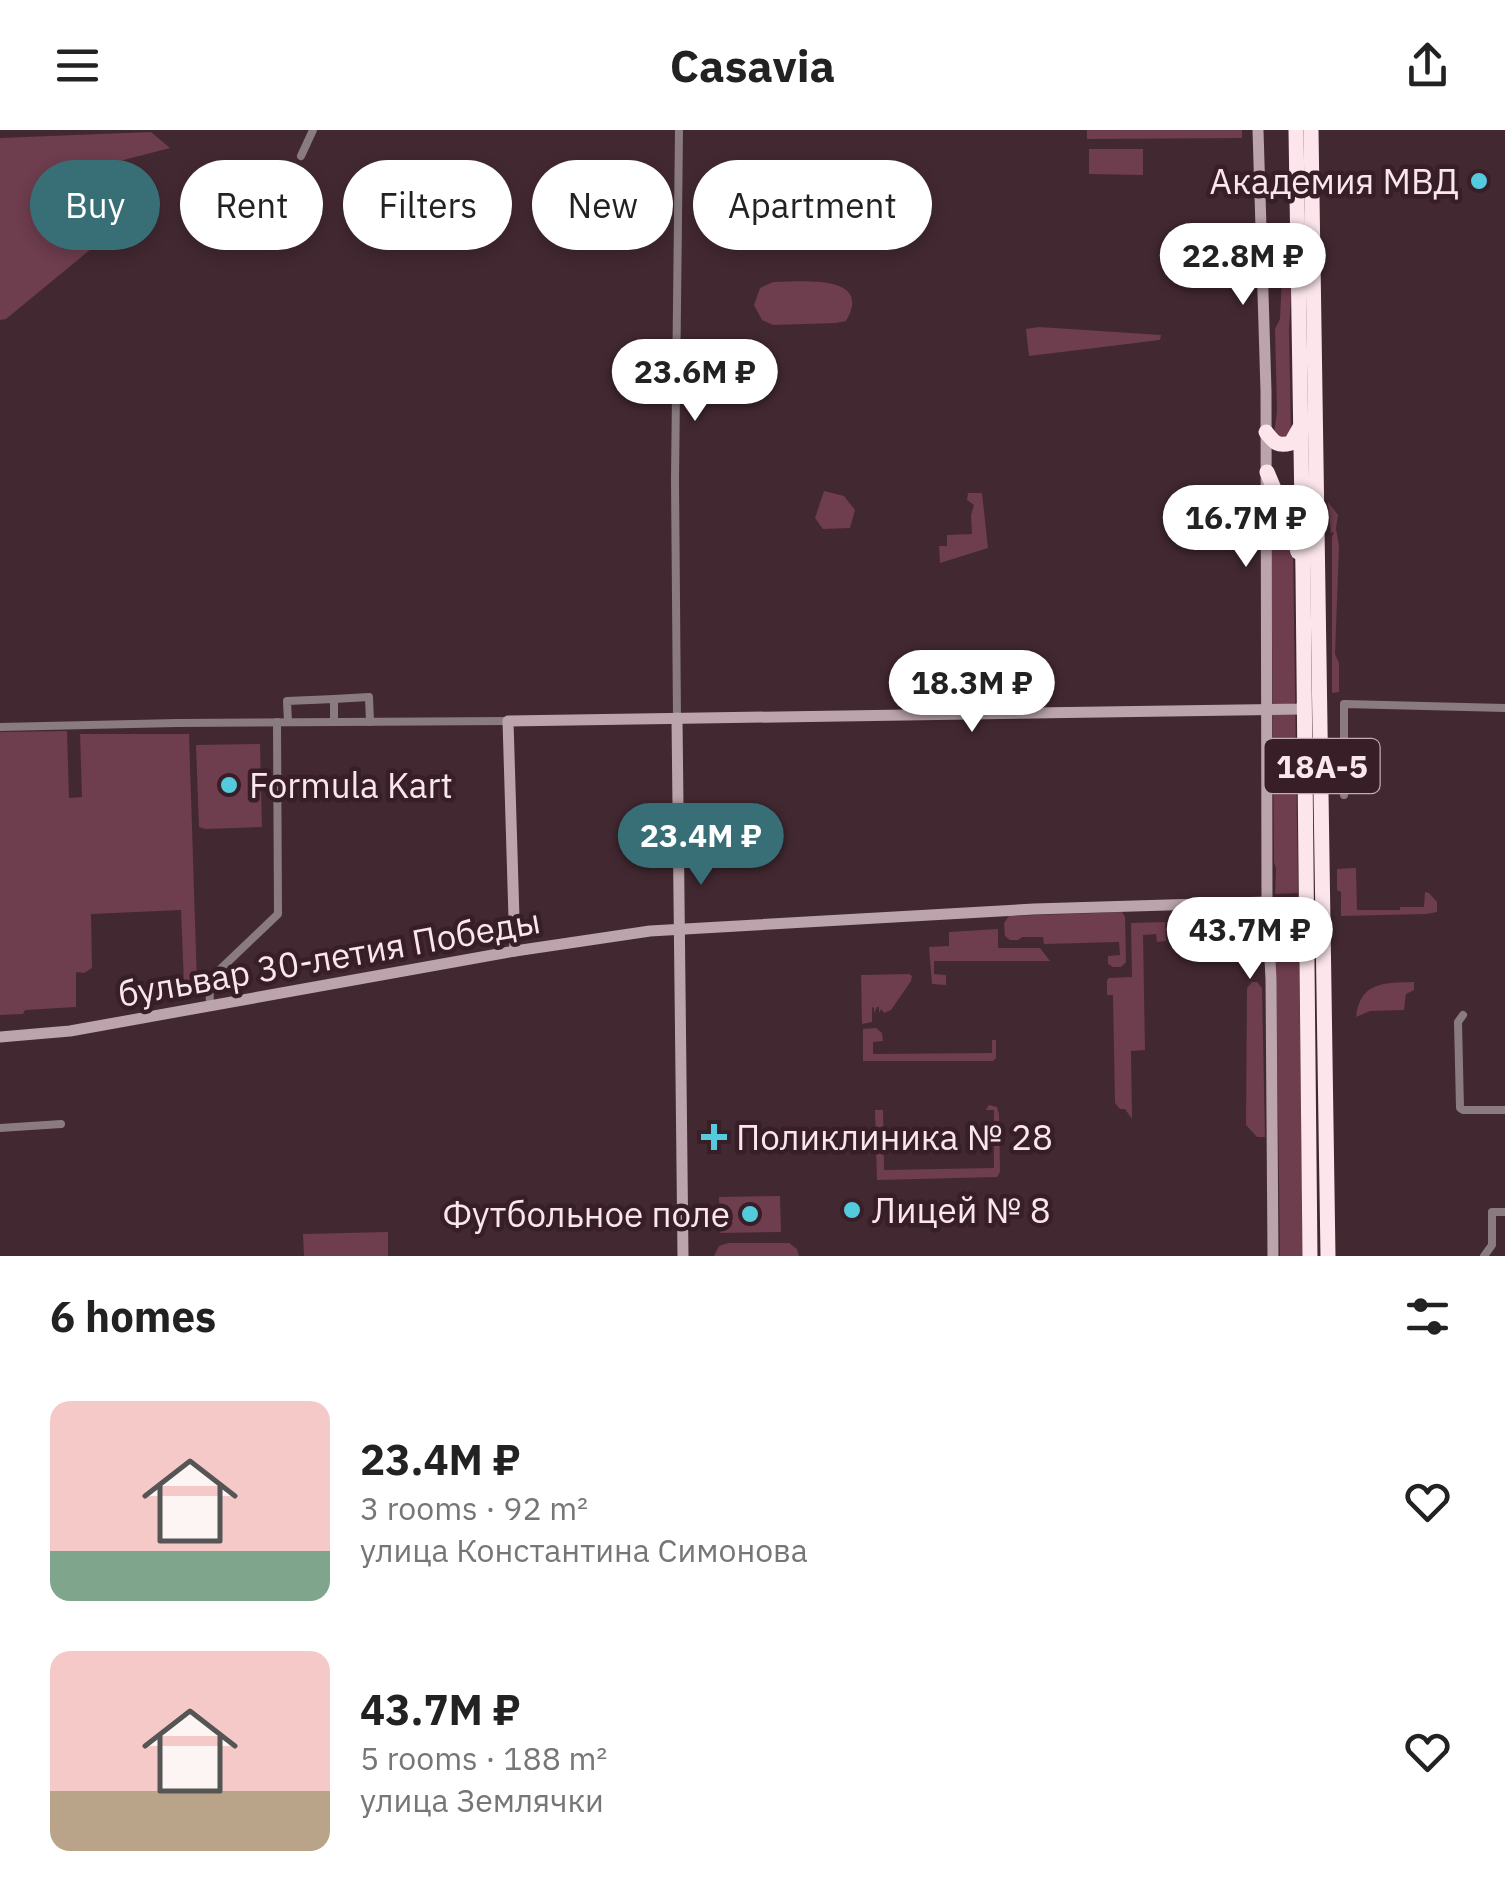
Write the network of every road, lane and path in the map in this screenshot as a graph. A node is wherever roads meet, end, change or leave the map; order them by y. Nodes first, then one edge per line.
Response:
1 (312, 130) edge
2 (679, 130) edge
3 (1258, 130) edge
4 (1296, 130) edge
5 (1312, 130) edge
6 (301, 156) dead end
7 (1306, 276) junction
8 (1301, 423) junction
9 (1266, 432) junction
10 (1266, 472) junction
11 (1304, 573) junction
12 (334, 700) junction
13 (1304, 704) junction
14 (1505, 708) edge
15 (1267, 709) junction
16 (677, 718) junction
17 (508, 721) junction
18 (277, 722) junction
19 (288, 722) junction
20 (334, 722) junction
21 (370, 722) junction
22 (0, 728) edge
23 (1344, 796) dead end
24 (1267, 902) junction
25 (680, 929) junction
26 (515, 952) junction
27 (210, 1004) junction
28 (1463, 1015) dead end
29 (0, 1037) edge
30 (1505, 1110) edge
31 (61, 1124) dead end
32 (0, 1128) edge
33 (1505, 1212) edge
34 (683, 1256) edge
35 (1274, 1256) edge
36 (1310, 1256) edge
37 (1328, 1256) edge
38 (1484, 1256) edge

1 - 6 street
2 - 16 street
3 - 9 main road
4 - 7 highway, 18А-5
5 - 7 highway, 18А-5
7 - 8 highway, 18А-5
7 - 37 highway, 18А-5
8 - 9 highway
8 - 11 highway, 18А-5
9 - 10 main road
10 - 11 highway
10 - 15 main road
11 - 13 highway, 18А-5
12 - 19 street
12 - 20 street
12 - 21 street
13 - 15 main road
13 - 36 highway, 18А-5
14 - 23 street
15 - 16 main road
15 - 24 main road
16 - 17 main road
16 - 25 main road
17 - 21 street
17 - 26 main road
18 - 19 street
18 - 22 street
18 - 27 street
19 - 20 street
20 - 21 street
24 - 25 main road, бульвар 30-летия Победы
24 - 35 main road
25 - 26 main road, бульвар 30-летия Победы
25 - 34 main road
26 - 27 main road, бульвар 30-летия Победы
27 - 29 main road, бульвар 30-летия Победы
28 - 30 street
31 - 32 street
33 - 38 street

